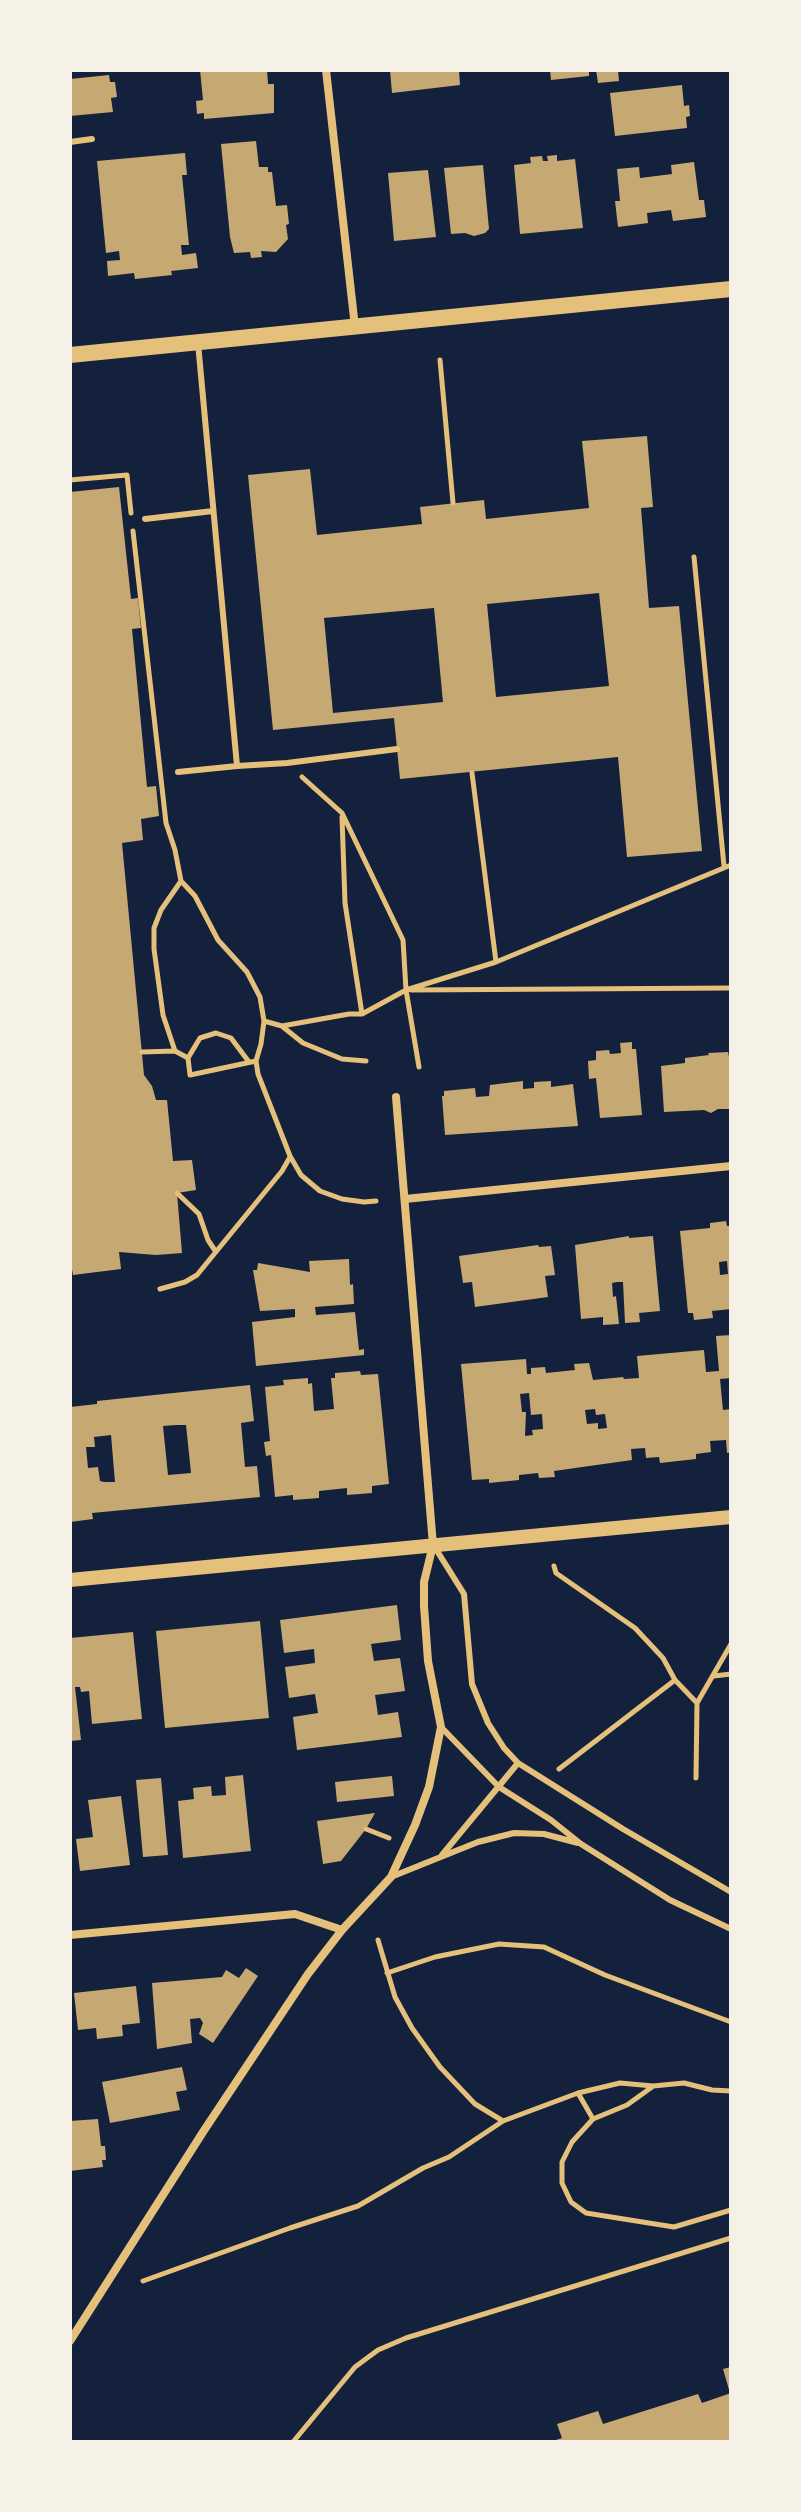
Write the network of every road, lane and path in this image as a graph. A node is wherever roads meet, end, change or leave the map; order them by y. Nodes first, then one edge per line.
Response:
1 (326, 70) edge
2 (92, 139) dead end
3 (70, 142) edge
4 (731, 289) edge
5 (355, 328) junction
6 (198, 343) junction
7 (70, 355) edge
8 (440, 360) dead end
9 (70, 480) edge
10 (453, 503) dead end
11 (213, 511) junction
12 (145, 519) dead end
13 (694, 557) dead end
14 (397, 749) dead end
15 (287, 763) junction
16 (237, 766) junction
17 (178, 772) dead end
18 (472, 773) dead end
19 (342, 813) junction
20 (728, 866) edge
21 (181, 881) junction
22 (496, 962) junction
23 (731, 988) edge
24 (406, 990) junction
25 (362, 1014) junction
26 (264, 1021) junction
27 (282, 1026) junction
28 (175, 1051) junction
29 (142, 1052) dead end
30 (188, 1058) junction
31 (366, 1061) dead end
32 (252, 1062) junction
33 (419, 1067) dead end
34 (396, 1097) dead end
35 (290, 1156) junction
36 (731, 1166) edge
37 (177, 1193) dead end
38 (405, 1199) junction
39 (376, 1201) dead end
40 (216, 1252) junction
41 (160, 1289) dead end
42 (731, 1517) edge
43 (433, 1545) junction
44 (554, 1566) dead end
45 (70, 1580) edge
46 (731, 1644) edge
47 (731, 1674) edge
48 (713, 1676) junction
49 (675, 1680) junction
50 (697, 1703) junction
51 (441, 1727) junction
52 (518, 1763) junction
53 (696, 1778) dead end
54 (549, 1781) junction
55 (499, 1787) junction
56 (366, 1829) dead end
57 (389, 1838) dead end
58 (581, 1844) junction
59 (440, 1857) junction
60 (391, 1877) junction
61 (731, 1892) edge
62 (731, 1929) edge
63 (342, 1930) junction
64 (70, 1935) edge
65 (378, 1940) dead end
66 (387, 1973) junction
67 (731, 2022) edge
68 (653, 2086) junction
69 (731, 2091) edge
70 (578, 2093) junction
71 (593, 2119) junction
72 (503, 2121) junction
73 (731, 2210) edge
74 (731, 2238) edge
75 (143, 2281) dead end
76 (70, 2322) edge
77 (79, 2327) junction
78 (70, 2341) edge
79 (293, 2442) edge

1 - 5 street
2 - 3 lane
4 - 5 main road
5 - 6 main road
6 - 7 main road
6 - 11 lane
8 - 10 path
9 - 21 path
11 - 12 lane
11 - 16 lane
13 - 20 path
14 - 15 lane
15 - 16 lane
15 - 19 path
16 - 17 lane
18 - 22 path
19 - 24 path
19 - 25 path
20 - 22 path
21 - 26 path
21 - 28 path
22 - 24 path
23 - 24 path
24 - 25 path
24 - 33 path
25 - 27 path
26 - 27 path
26 - 32 path
27 - 31 path
28 - 29 path
28 - 30 path
30 - 32 path
30 - 32 path
32 - 35 path
34 - 38 street
35 - 39 path
35 - 40 path
36 - 38 street
37 - 40 path
38 - 43 street
40 - 41 path
42 - 43 street
43 - 45 street
43 - 51 street
43 - 52 lane
44 - 49 path
46 - 48 path
47 - 48 path
48 - 50 path
49 - 50 path
49 - 54 path
50 - 53 path
51 - 55 lane
51 - 60 street
52 - 54 lane
52 - 55 lane
54 - 61 lane
55 - 58 lane
55 - 59 lane
56 - 57 path
58 - 59 lane
58 - 62 lane
59 - 60 lane
60 - 63 street
63 - 64 street
63 - 77 street
65 - 66 path
66 - 67 path
66 - 72 path
68 - 69 path
68 - 70 path
68 - 71 path
70 - 71 path
70 - 72 path
71 - 73 path
72 - 75 path
74 - 79 path
76 - 77 street
77 - 78 street

